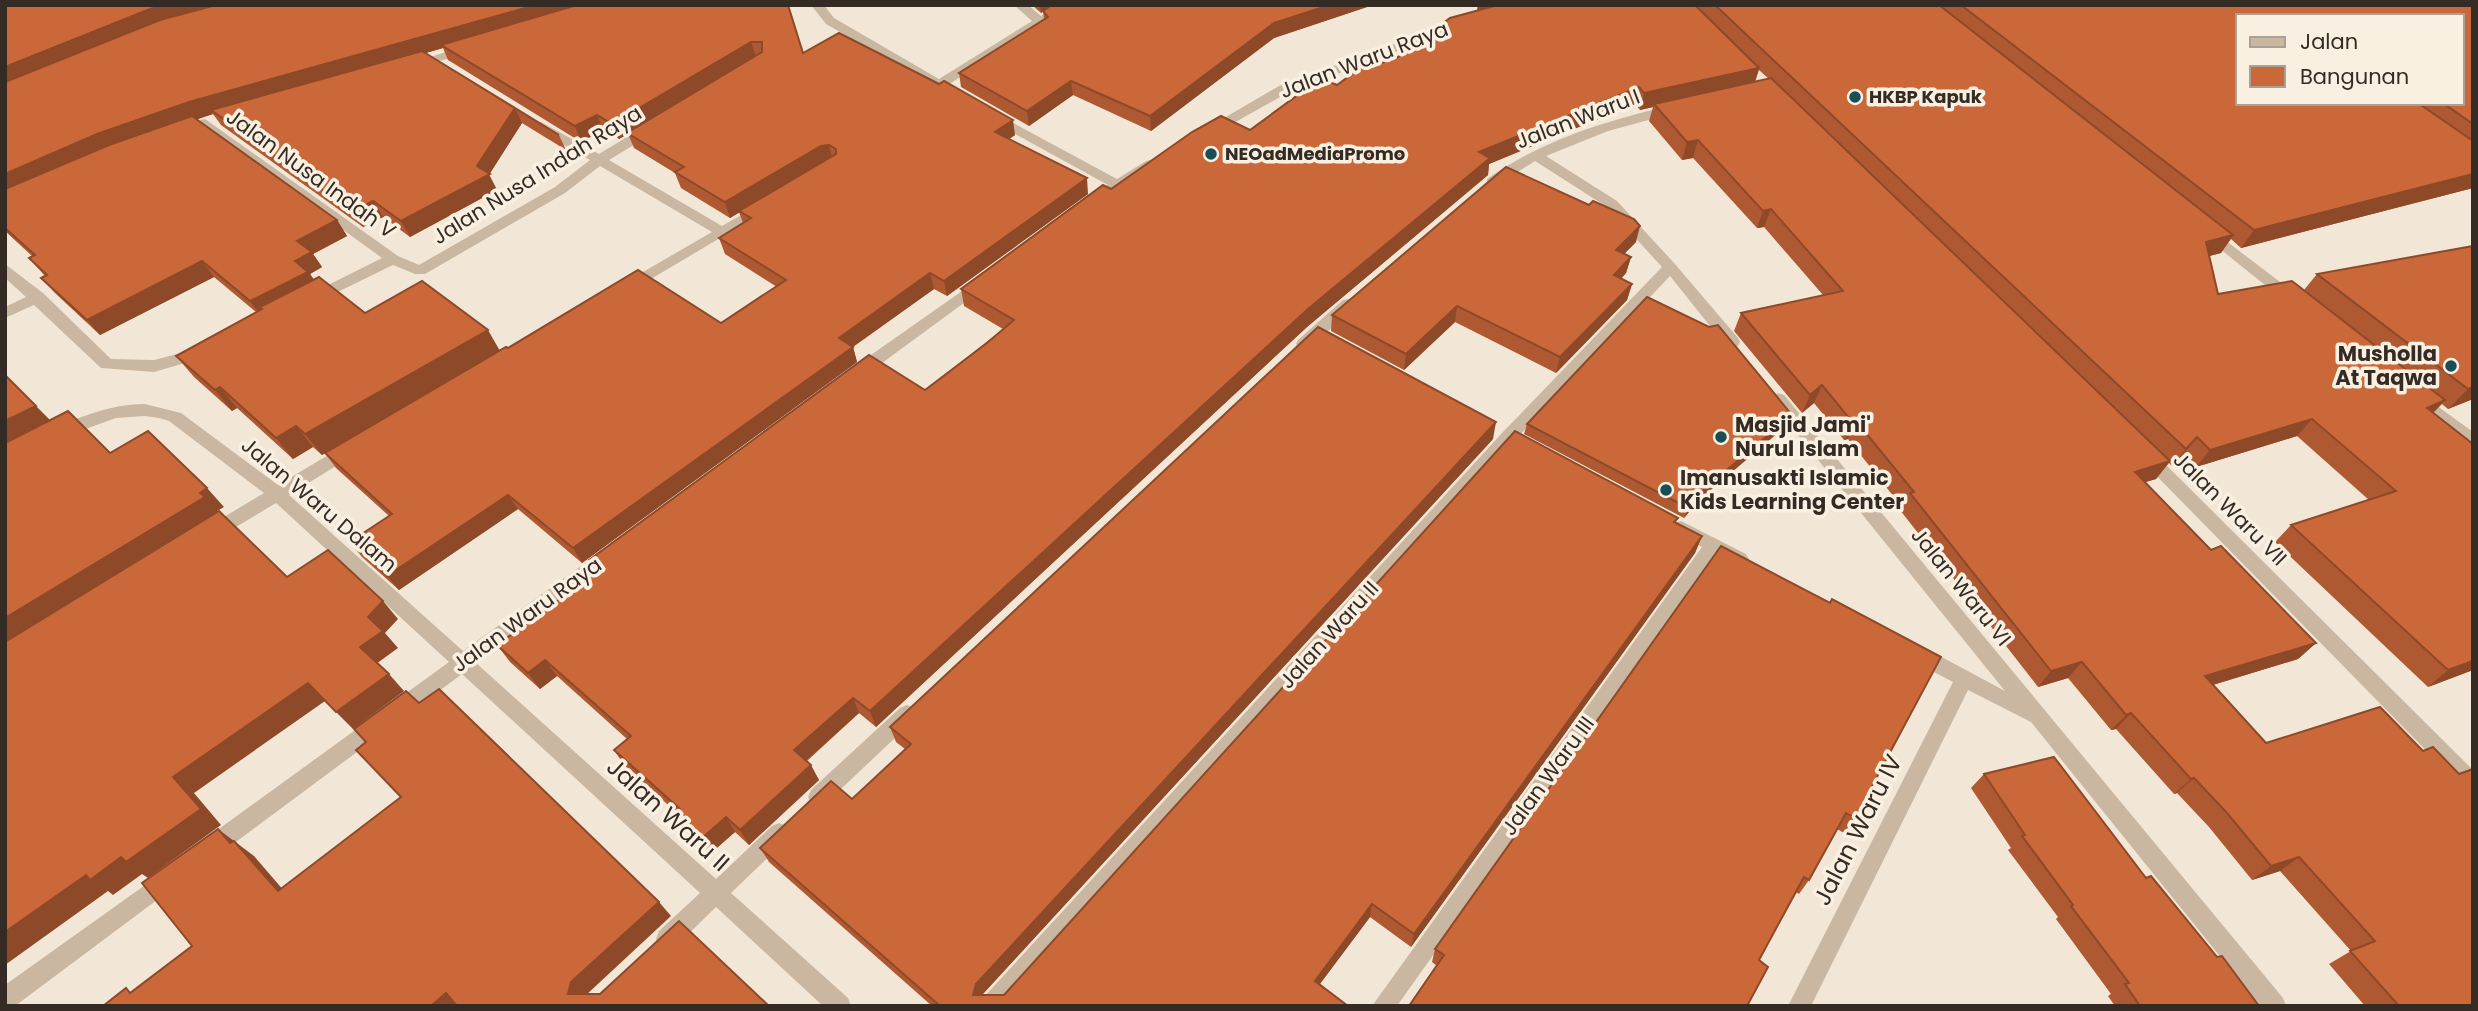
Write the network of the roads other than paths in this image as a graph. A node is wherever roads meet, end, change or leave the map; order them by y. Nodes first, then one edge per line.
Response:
1 (817, 5) edge
2 (1020, 5) edge
3 (1066, 5) edge
4 (1040, 21) junction
5 (1459, 24) edge
6 (486, 44) edge
7 (407, 66) edge
8 (939, 85) junction
9 (1690, 105) edge
10 (527, 117) edge
11 (668, 118) edge
12 (205, 124) edge
13 (1200, 136) edge
14 (1164, 156) edge
15 (1537, 156) junction
16 (598, 160) junction
17 (1116, 184) junction
18 (1477, 194) edge
19 (777, 200) edge
20 (1082, 208) edge
21 (2201, 227) edge
22 (722, 232) junction
23 (393, 259) junction
24 (1670, 267) junction
25 (5, 269) edge
26 (992, 274) edge
27 (614, 296) edge
28 (38, 297) junction
29 (1357, 297) edge
30 (2299, 304) edge
31 (296, 307) edge
32 (5, 313) edge
33 (214, 350) edge
34 (1740, 353) edge
35 (1285, 361) edge
36 (845, 382) edge
37 (1767, 386) edge
38 (2408, 390) edge
39 (47, 438) edge
40 (2473, 441) edge
41 (361, 444) edge
42 (2137, 445) edge
43 (276, 493) junction
44 (1665, 520) edge
45 (194, 544) edge
46 (1714, 545) junction
47 (620, 547) edge
48 (1761, 571) edge
49 (1904, 647) edge
50 (462, 662) junction
51 (1964, 678) junction
52 (923, 699) edge
53 (2039, 719) junction
54 (2473, 785) edge
55 (715, 892) junction
56 (654, 950) edge
57 (5, 999) edge
58 (840, 1006) edge
59 (991, 1006) edge
60 (1383, 1006) edge
61 (1799, 1006) edge
62 (2275, 1006) edge

1 - 8 street
2 - 4 street
3 - 4 street
4 - 8 street
5 - 13 street, Jalan Waru Raya
6 - 7 street
8 - 17 street
9 - 15 street, Jalan Waru I
10 - 16 street
11 - 16 street, Jalan Nusa Indah Raya
12 - 23 street, Jalan Nusa Indah V
14 - 17 street
15 - 18 street, Jalan Waru I
15 - 24 street
16 - 22 street
16 - 23 street, Jalan Nusa Indah Raya
17 - 20 street
19 - 22 street
21 - 30 street
22 - 27 street
23 - 31 street
24 - 34 street
24 - 59 street, Jalan Waru II
25 - 28 street
26 - 36 street
28 - 32 street
28 - 33 street
29 - 35 street
37 - 53 street, Jalan Waru VI
38 - 40 street
39 - 43 street, Jalan Waru Dalam
41 - 43 street
42 - 54 street, Jalan Waru VII
43 - 45 street
43 - 50 street, Jalan Waru Dalam
44 - 46 street
46 - 48 street
46 - 60 street, Jalan Waru III
47 - 50 street, Jalan Waru Raya
49 - 51 street
50 - 55 street, Jalan Waru II
50 - 57 street, Jalan Waru Raya
51 - 53 street
51 - 61 street, Jalan Waru IV
52 - 55 street
53 - 62 street, Jalan Waru VI
55 - 56 street
55 - 58 street, Jalan Waru II

